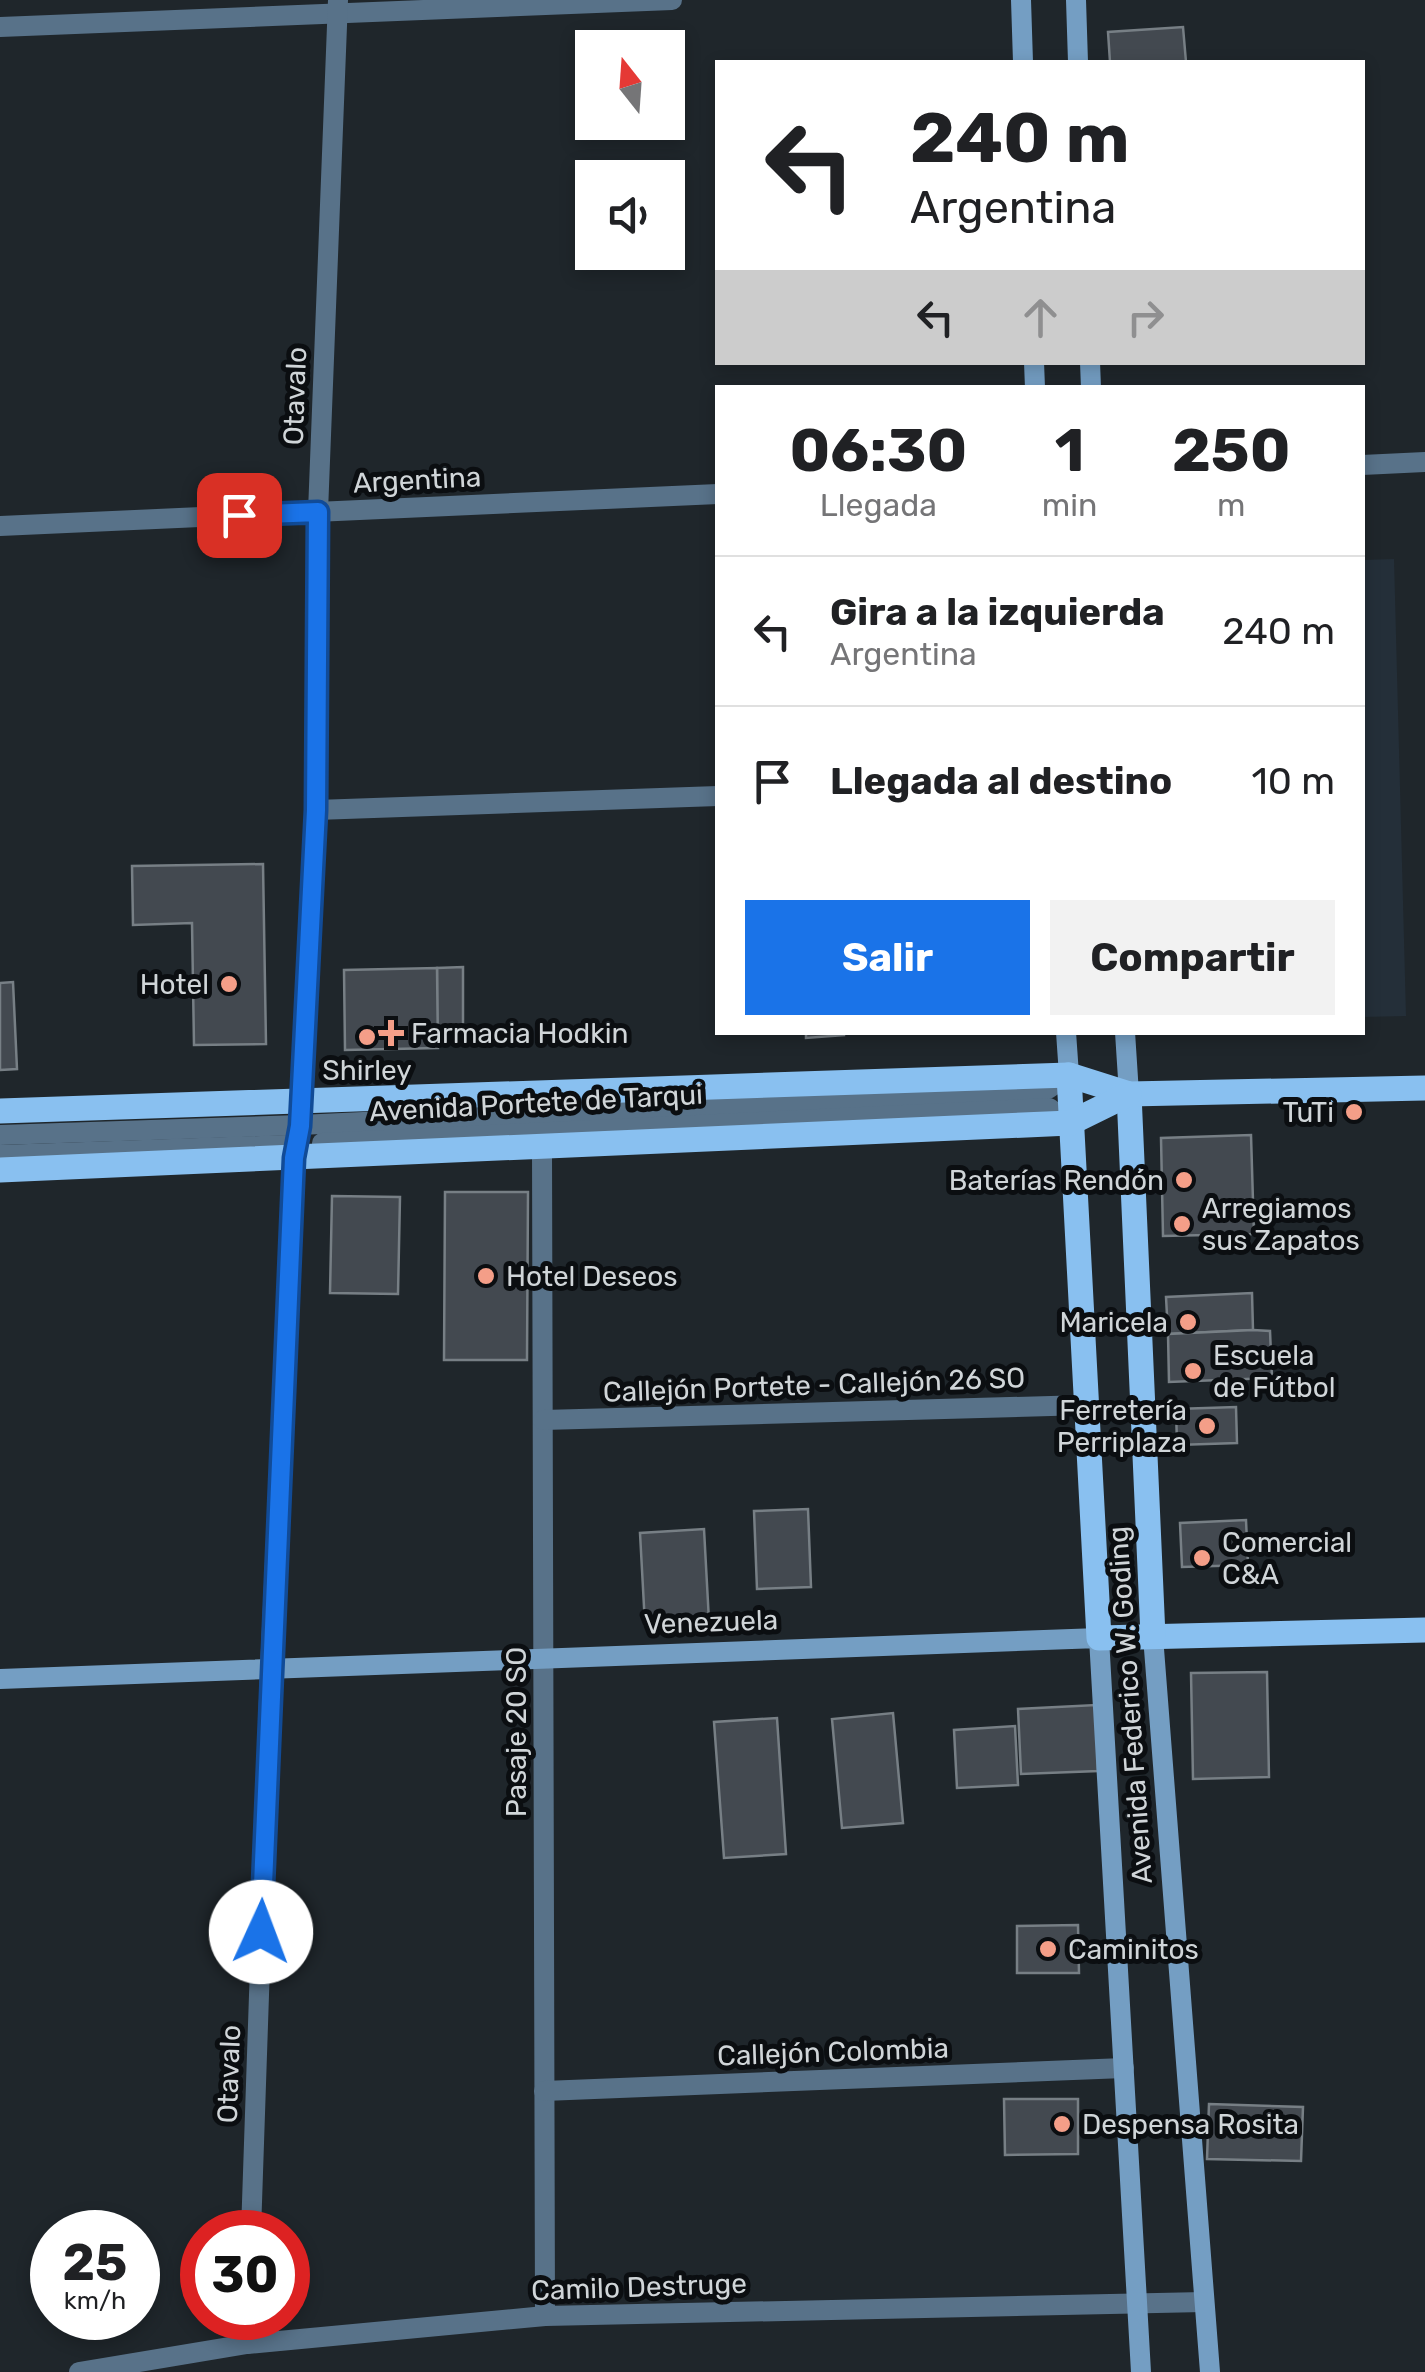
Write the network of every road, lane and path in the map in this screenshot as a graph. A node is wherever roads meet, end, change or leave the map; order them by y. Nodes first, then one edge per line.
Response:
1 (672, 0) edge
2 (1021, 0) edge
3 (1076, 0) edge
4 (338, 7) edge
5 (0, 27) edge
6 (1023, 60) edge
7 (1078, 60) edge
8 (1425, 462) edge
9 (1365, 464) edge
10 (715, 494) edge
11 (318, 512) junction
12 (0, 526) edge
13 (715, 796) edge
14 (316, 810) junction
15 (1066, 1035) edge
16 (1125, 1035) edge
17 (1068, 1075) junction
18 (1425, 1088) edge
19 (1128, 1094) junction
20 (0, 1111) edge
21 (1070, 1123) junction
22 (298, 1132) junction
23 (0, 1135) edge
24 (542, 1148) junction
25 (0, 1156) edge
26 (0, 1170) edge
27 (1086, 1405) junction
28 (542, 1420) junction
29 (1425, 1630) edge
30 (1152, 1636) junction
31 (1099, 1638) junction
32 (543, 1658) junction
33 (270, 1669) junction
34 (0, 1679) edge
35 (1124, 2068) junction
36 (544, 2091) junction
37 (252, 2210) edge
38 (1136, 2302) junction
39 (1204, 2302) junction
40 (545, 2316) junction
41 (247, 2340) edge
42 (247, 2344) junction
43 (80, 2372) edge
44 (1141, 2372) edge
45 (1210, 2372) edge

1 - 4 street
2 - 6 street
3 - 7 street
4 - 5 street
4 - 11 street, Otavalo
8 - 9 street
10 - 11 street, Argentina
11 - 12 street, Argentina
11 - 14 street, Otavalo
13 - 14 street
14 - 22 street, Otavalo
15 - 17 street, Avenida Federico W. Goding
16 - 19 street, Avenida Federico W. Goding
17 - 19 main road, Avenida Portete de Tarqui
17 - 21 main road, Avenida Federico W. Goding
17 - 22 main road, Avenida Portete de Tarqui
18 - 19 main road, Avenida Portete de Tarqui
19 - 21 main road, Avenida Portete de Tarqui
19 - 30 main road, Avenida Federico W. Goding
20 - 22 main road, Avenida Portete de Tarqui
21 - 22 street, Avenida Portete de Tarqui
21 - 24 main road, Avenida Portete de Tarqui
21 - 27 main road, Avenida Federico W. Goding
22 - 23 street, Avenida Portete de Tarqui
22 - 24 main road, Avenida Portete de Tarqui
22 - 25 street, Avenida Portete de Tarqui
22 - 26 main road, Avenida Portete de Tarqui
22 - 33 street, Otavalo
24 - 28 street, Pasaje 20 SO
27 - 28 street, Callejón Portete - Callejón 26 SO
27 - 31 main road, Avenida Federico W. Goding
28 - 32 street, Pasaje 20 SO
29 - 30 main road, Venezuela
30 - 31 main road, Venezuela
30 - 39 street, Avenida Federico W. Goding
31 - 32 street, Venezuela
31 - 35 street, Avenida Federico W. Goding
32 - 33 street, Venezuela
32 - 36 street, Pasaje 20 SO
33 - 34 street, Venezuela
33 - 37 street, Otavalo
35 - 36 street, Callejón Colombia
35 - 38 street, Avenida Federico W. Goding
36 - 40 street, Pasaje 20 SO
38 - 39 street, Camilo Destruge
38 - 40 street, Camilo Destruge
38 - 44 street, Avenida Federico W. Goding
39 - 45 street, Avenida Federico W. Goding
40 - 42 street, Camilo Destruge
41 - 42 street
42 - 43 street, Camilo Destruge

